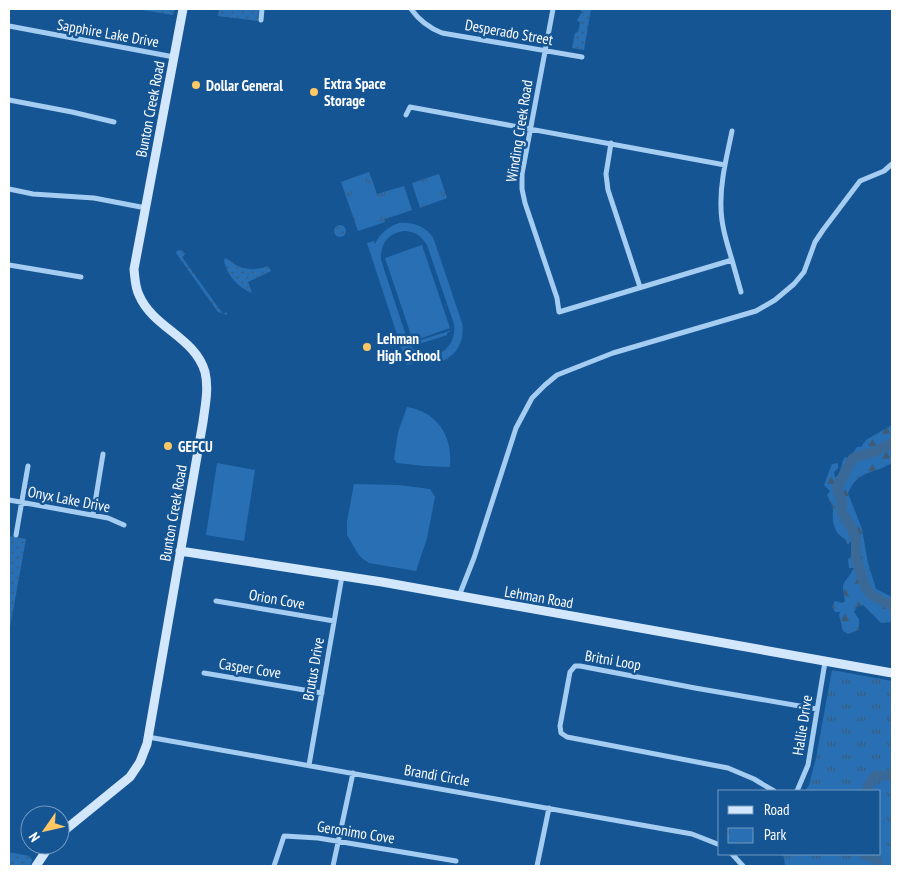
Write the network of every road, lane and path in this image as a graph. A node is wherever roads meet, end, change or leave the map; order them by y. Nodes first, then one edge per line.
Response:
1 (183, 9) edge
2 (262, 9) edge
3 (411, 9) edge
4 (553, 9) edge
5 (261, 20) dead end
6 (9, 26) edge
7 (545, 52) junction
8 (174, 57) junction
9 (582, 57) dead end
10 (9, 100) edge
11 (406, 114) dead end
12 (114, 122) dead end
13 (530, 128) junction
14 (732, 131) dead end
15 (611, 144) junction
16 (892, 164) edge
17 (726, 165) junction
18 (9, 189) edge
19 (146, 208) junction
20 (732, 260) junction
21 (9, 265) edge
22 (81, 277) dead end
23 (640, 287) junction
24 (741, 292) dead end
25 (104, 454) dead end
26 (28, 466) dead end
27 (9, 500) edge
28 (22, 502) junction
29 (94, 515) junction
30 (124, 525) dead end
31 (16, 535) dead end
32 (180, 551) junction
33 (342, 576) junction
34 (459, 596) junction
35 (216, 601) dead end
36 (334, 621) junction
37 (826, 662) junction
38 (204, 674) dead end
39 (892, 674) edge
40 (322, 692) junction
41 (817, 709) junction
42 (148, 737) junction
43 (309, 765) junction
44 (353, 773) junction
45 (772, 790) edge
46 (797, 790) edge
47 (549, 808) junction
48 (70, 826) edge
49 (339, 841) junction
50 (718, 844) edge
51 (43, 855) edge
52 (735, 855) edge
53 (456, 861) dead end
54 (36, 866) edge
55 (274, 866) edge
56 (333, 866) edge
57 (537, 866) edge
58 (743, 866) edge

1 - 8 street, Bunton Creek Road
2 - 5 street
3 - 7 street, Desperado Street
4 - 7 street, Winding Creek Road
6 - 8 street, Sapphire Lake Drive
7 - 9 street, Desperado Street
7 - 13 street, Winding Creek Road
8 - 19 street, Bunton Creek Road
10 - 12 street
11 - 13 street
13 - 15 street
13 - 23 street, Winding Creek Road
14 - 17 street
15 - 17 street
15 - 23 street
16 - 34 street
17 - 20 street
18 - 19 street
19 - 32 street, Bunton Creek Road
20 - 23 street
20 - 24 street
21 - 22 street
25 - 29 street
26 - 28 street
27 - 28 street, Onyx Lake Drive
28 - 29 street, Onyx Lake Drive
28 - 31 street
29 - 30 street, Onyx Lake Drive
32 - 33 street, Lehman Road
32 - 42 street, Bunton Creek Road
33 - 34 street, Lehman Road
33 - 36 street, Brutus Drive
34 - 37 street, Lehman Road
35 - 36 street, Orion Cove
36 - 40 street, Brutus Drive
37 - 39 street, Lehman Road
37 - 41 street, Hallie Drive
38 - 40 street, Casper Cove
40 - 43 street, Brutus Drive
41 - 45 street, Britni Loop
41 - 46 street, Hallie Drive
42 - 43 street, Brandi Circle
42 - 48 street, Bunton Creek Road
43 - 44 street, Brandi Circle
44 - 47 street, Brandi Circle
44 - 49 street
47 - 50 street, Brandi Circle
47 - 57 street
49 - 53 street, Geronimo Cove
49 - 55 street, Geronimo Cove
49 - 56 street
51 - 54 street
52 - 58 street

